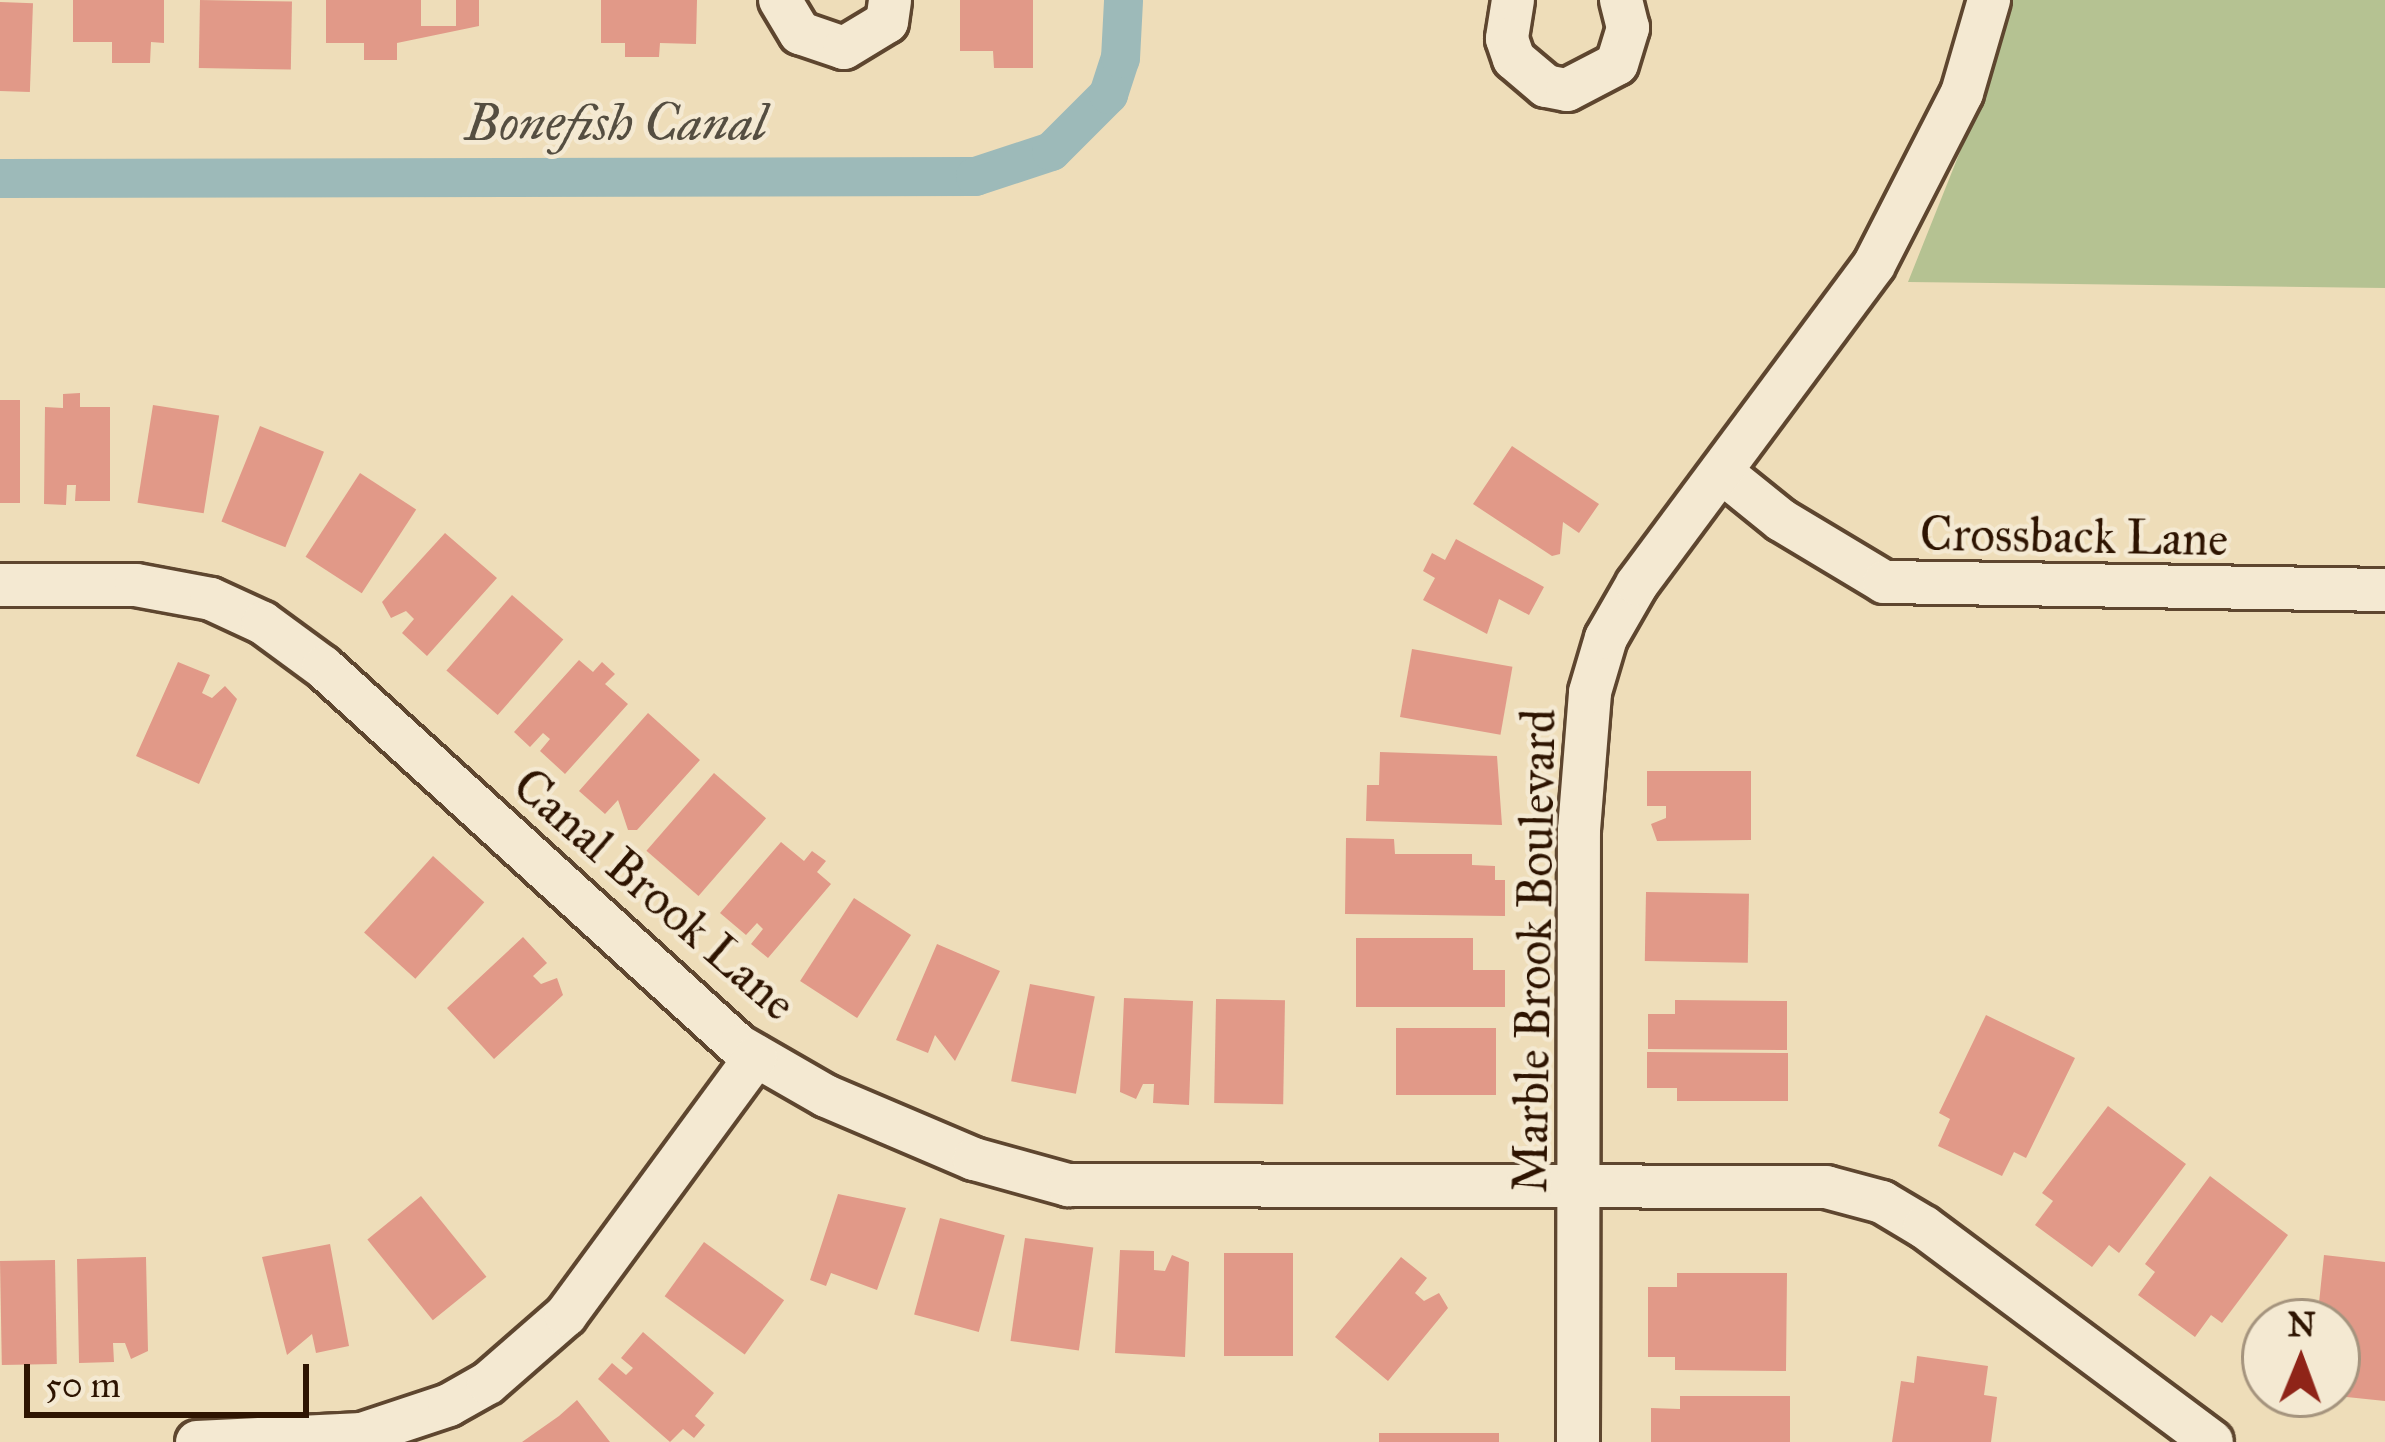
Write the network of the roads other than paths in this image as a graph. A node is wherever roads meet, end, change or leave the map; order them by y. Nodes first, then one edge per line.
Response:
1 (781, 0) edge
2 (890, 0) edge
3 (1514, 0) edge
4 (1621, 0) edge
5 (1989, 0) edge
6 (1724, 474) junction
7 (0, 585) edge
8 (2385, 590) edge
9 (756, 1056) junction
10 (1578, 1189) junction
11 (197, 1442) edge
12 (1578, 1442) edge
13 (2212, 1442) edge

1 - 2 street
3 - 4 street
5 - 6 street, Marble Brook Boulevard
6 - 8 street, Crossback Lane
6 - 10 street, Marble Brook Boulevard
7 - 9 street, Canal Brook Lane
9 - 10 street, Canal Brook Lane
9 - 11 street
10 - 12 street, Marble Brook Boulevard
10 - 13 street, Canal Brook Lane

